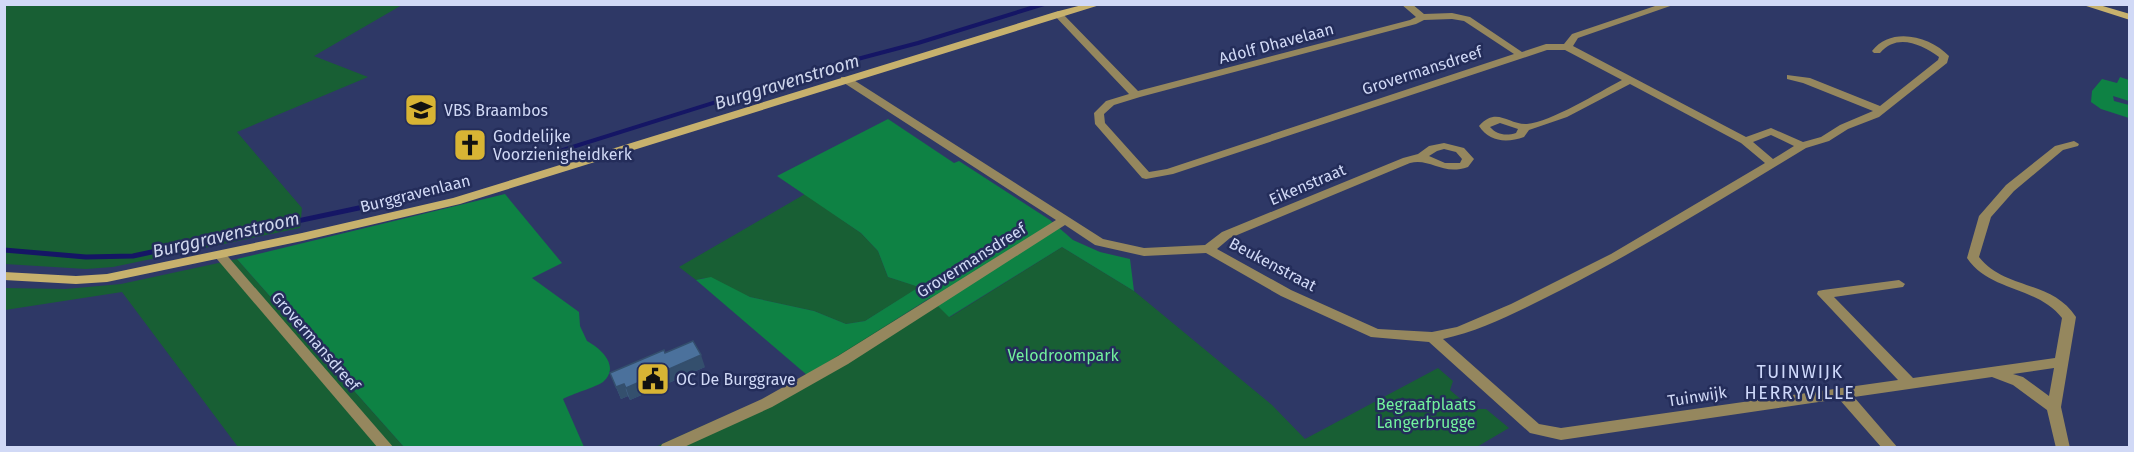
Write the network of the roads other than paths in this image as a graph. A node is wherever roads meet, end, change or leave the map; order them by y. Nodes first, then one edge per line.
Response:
1 (1099, 4) edge
2 (1405, 4) edge
3 (2084, 4) edge
4 (1672, 5) edge
5 (1058, 14) junction
6 (2130, 16) edge
7 (1422, 17) junction
8 (1567, 47) junction
9 (1877, 51) dead end
10 (1521, 55) junction
11 (1791, 77) dead end
12 (845, 79) junction
13 (1628, 81) junction
14 (1136, 95) junction
15 (1880, 110) junction
16 (1525, 127) dead end
17 (1745, 141) junction
18 (2074, 144) dead end
19 (1802, 146) junction
20 (1120, 148) joint
21 (1422, 157) dead end
22 (1772, 164) junction
23 (1063, 221) junction
24 (1208, 249) junction
25 (220, 255) junction
26 (4, 276) edge
27 (1899, 284) dead end
28 (1432, 338) junction
29 (2060, 362) junction
30 (1991, 372) junction
31 (1909, 383) junction
32 (1842, 393) junction
33 (2054, 407) junction
34 (387, 447) edge
35 (667, 447) edge
36 (1891, 447) edge
37 (2063, 447) edge

1 - 5 main road, Burggravenlaan
2 - 7 street
3 - 6 main road
4 - 8 street, Grovermansdreef
5 - 12 main road, Burggravenlaan
5 - 14 street
7 - 10 street, Adolf Dhavelaan
7 - 14 street, Adolf Dhavelaan
8 - 10 street, Grovermansdreef
8 - 13 street
9 - 15 street, Beukenstraat
10 - 20 street, Grovermansdreef
11 - 15 street
12 - 23 street, Grovermansdreef
12 - 25 main road, Burggravenlaan
13 - 16 street
13 - 17 street
14 - 20 street, Adolf Dhavelaan
15 - 19 street, Beukenstraat
17 - 19 street
17 - 22 street
18 - 29 street
19 - 22 street, Beukenstraat
21 - 24 street, Eikenstraat
22 - 28 street, Beukenstraat
23 - 24 street, Beukenstraat
23 - 35 street, Grovermansdreef
24 - 28 street, Beukenstraat
25 - 26 main road, Burggravenlaan
25 - 34 street, Grovermansdreef
27 - 31 street
28 - 32 street, Tuinwijk
29 - 30 street, Tuinwijk
29 - 33 street
30 - 31 street, Tuinwijk
30 - 33 street, Tuinwijk
31 - 32 street, Tuinwijk
32 - 36 street
33 - 37 street

